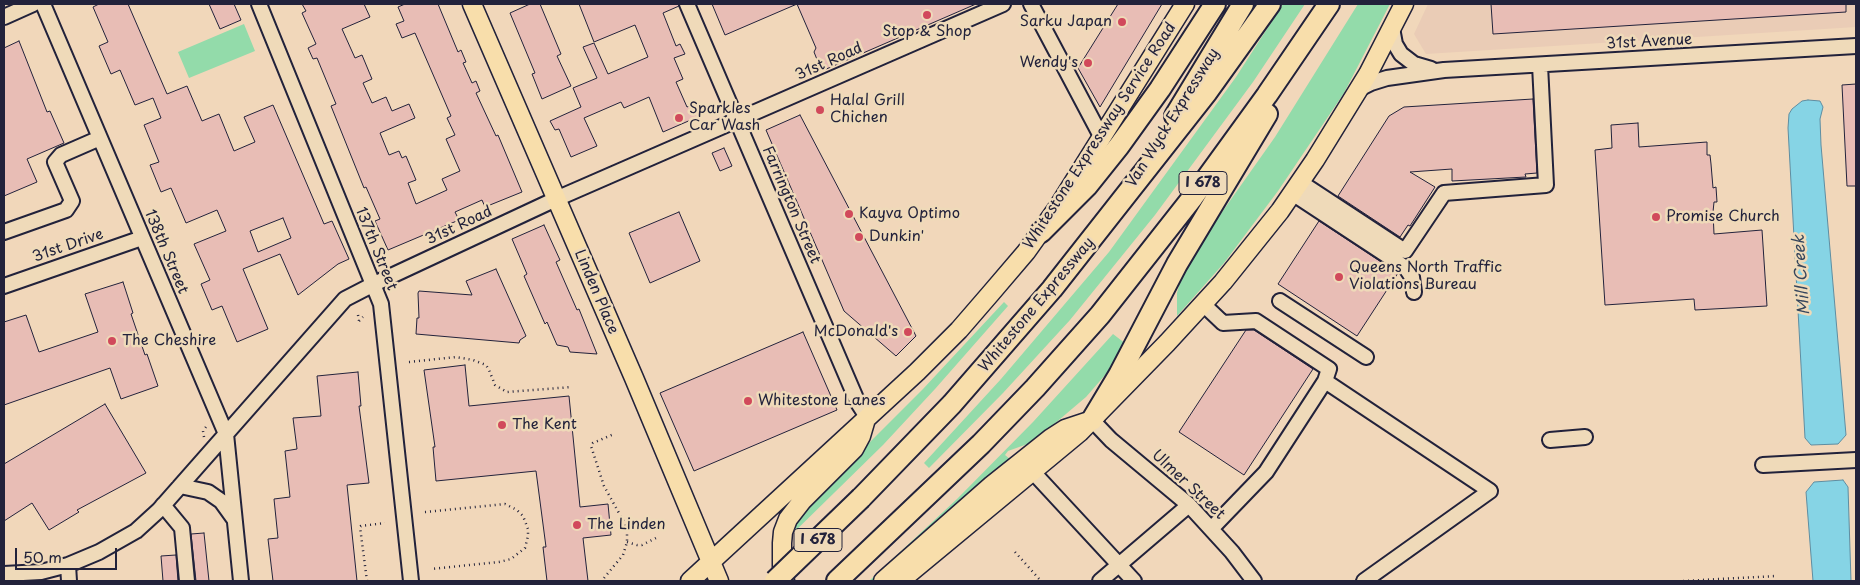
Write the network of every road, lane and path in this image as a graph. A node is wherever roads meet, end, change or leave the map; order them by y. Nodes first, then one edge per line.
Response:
1 (33, 4) edge
2 (43, 4) edge
3 (259, 4) edge
4 (472, 4) edge
5 (687, 4) edge
6 (1003, 4) edge
7 (1031, 4) edge
8 (1215, 4) edge
9 (1242, 4) edge
10 (1270, 4) edge
11 (1330, 4) edge
12 (1404, 4) edge
13 (1181, 6) edge
14 (4, 16) edge
15 (1392, 28) junction
16 (1856, 46) edge
17 (1540, 64) junction
18 (1444, 70) junction
19 (1359, 89) junction
20 (737, 120) junction
21 (100, 138) junction
22 (1102, 138) junction
23 (1296, 188) junction
24 (556, 199) junction
25 (1099, 230) junction
26 (4, 232) edge
27 (1041, 232) junction
28 (142, 238) junction
29 (374, 284) junction
30 (4, 286) edge
31 (1414, 292) dead end
32 (1280, 301) dead end
33 (1203, 304) junction
34 (358, 316) dead end
35 (363, 317) dead end
36 (1366, 357) dead end
37 (409, 362) dead end
38 (1325, 381) junction
39 (572, 387) dead end
40 (867, 416) junction
41 (1092, 420) junction
42 (206, 427) dead end
43 (226, 434) junction
44 (614, 434) dead end
45 (204, 437) dead end
46 (1585, 437) dead end
47 (1550, 440) dead end
48 (1856, 460) edge
49 (1763, 465) dead end
50 (1032, 472) junction
51 (180, 486) junction
52 (1189, 504) junction
53 (164, 505) junction
54 (425, 512) dead end
55 (235, 520) junction
56 (385, 523) dead end
57 (1212, 528) junction
58 (658, 537) dead end
59 (627, 542) junction
60 (1015, 552) dead end
61 (711, 562) junction
62 (68, 565) junction
63 (1119, 565) junction
64 (431, 569) dead end
65 (4, 574) edge
66 (1776, 576) dead end
67 (604, 578) dead end
68 (69, 581) edge
69 (187, 581) edge
70 (241, 581) edge
71 (367, 581) edge
72 (411, 581) edge
73 (690, 581) edge
74 (719, 581) edge
75 (775, 581) edge
76 (785, 581) edge
77 (837, 581) edge
78 (884, 581) edge
79 (900, 581) edge
80 (1041, 581) edge
81 (1100, 581) edge
82 (1134, 581) edge
83 (1254, 581) edge
84 (1364, 581) edge
85 (1683, 581) edge

1 - 14 street
2 - 21 street, 138th Street
3 - 29 street, 137th Street
4 - 24 main road, Linden Place
5 - 20 street, Farrington Street
6 - 20 street, 31st Road
7 - 22 street
8 - 27 highway
9 - 25 highway, Van Wyck Expressway / I 678
10 - 25 highway, Whitestone Expressway
11 - 41 highway
11 - 77 highway, I 678
12 - 15 main road
13 - 22 main road, Whitestone Expressway Service Road
15 - 18 street, 31st Avenue
15 - 19 main road
16 - 17 street, 31st Avenue
17 - 18 street, 31st Avenue
17 - 23 street
18 - 19 street, 31st Avenue
19 - 23 main road
20 - 24 street, 31st Road
20 - 40 street, Farrington Street
21 - 26 street
21 - 28 street, 138th Street
22 - 27 main road, Whitestone Expressway Service Road
23 - 31 street
23 - 33 main road
24 - 29 street, 31st Road
24 - 61 main road, Linden Place
25 - 75 highway, Whitestone Expressway / I 678, bridge
27 - 40 main road, Whitestone Expressway Service Road
28 - 30 street, 31st Drive
28 - 43 street, 138th Street
29 - 43 street, 31st Road
29 - 72 street, 137th Street
32 - 36 street
33 - 38 street
33 - 41 main road
34 - 35 path
37 - 39 path
38 - 57 street
38 - 84 street
40 - 61 main road, Whitestone Expressway Service Road
40 - 76 main road
41 - 50 main road
41 - 52 street, Ulmer Street
41 - 78 main road
42 - 45 path
43 - 51 street, 31st Road
43 - 55 street, 138th Street
44 - 59 path
46 - 47 street
48 - 49 street
50 - 63 street
50 - 79 main road
51 - 53 street, 31st Road
51 - 55 street
52 - 57 street, Ulmer Street
52 - 63 street
53 - 62 street, 31st Road
53 - 69 street
54 - 64 path
55 - 70 street, 138th Street
56 - 71 path
57 - 83 street, Ulmer Street
58 - 59 path
59 - 67 path
60 - 80 path
61 - 73 main road, Whitestone Expressway Service Road
61 - 74 main road, Linden Place
62 - 65 street, 31st Road
62 - 68 street
63 - 81 street
63 - 82 street
66 - 85 path

